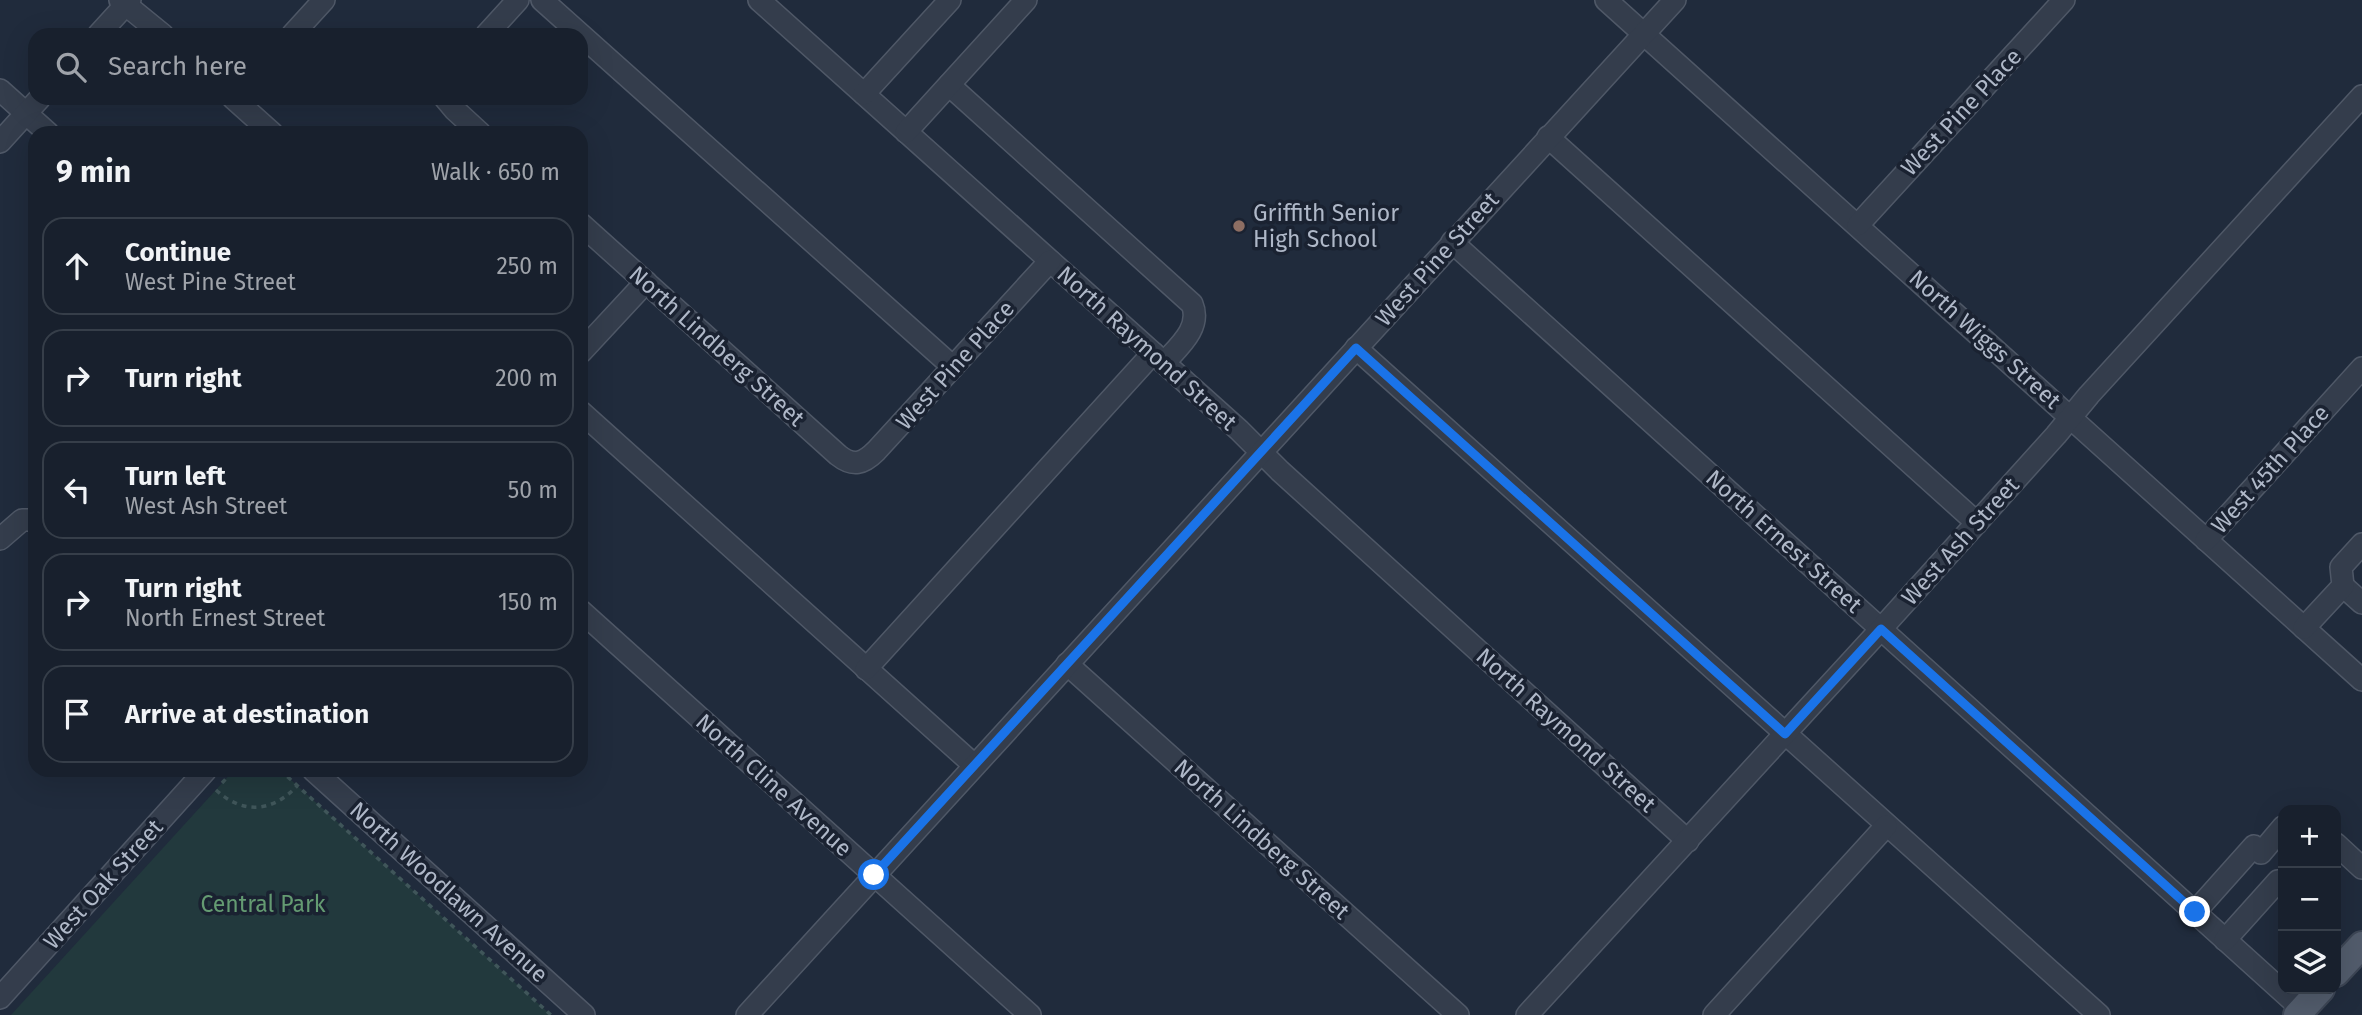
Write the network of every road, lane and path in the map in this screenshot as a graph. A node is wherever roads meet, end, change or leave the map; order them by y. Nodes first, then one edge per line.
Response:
1 (324, 0) edge
2 (518, 0) edge
3 (542, 0) edge
4 (759, 0) edge
5 (950, 0) edge
6 (1026, 0) edge
7 (1606, 0) edge
8 (1675, 0) edge
9 (2064, 0) edge
10 (125, 1) edge
11 (104, 28) edge
12 (155, 28) edge
13 (298, 28) edge
14 (492, 28) edge
15 (573, 28) edge
16 (1643, 33) junction
17 (588, 41) edge
18 (949, 85) junction
19 (0, 90) edge
20 (864, 94) junction
21 (2362, 96) edge
22 (28, 104) edge
23 (241, 105) edge
24 (450, 105) edge
25 (33, 106) edge
26 (44, 126) edge
27 (264, 126) edge
28 (472, 126) edge
29 (906, 132) junction
30 (1548, 137) junction
31 (0, 142) edge
32 (1858, 225) junction
33 (588, 230) edge
34 (1452, 242) junction
35 (1050, 261) junction
36 (646, 282) junction
37 (588, 344) edge
38 (1356, 348) junction
39 (1158, 358) junction
40 (953, 367) junction
41 (2362, 368) edge
42 (2071, 417) junction
43 (588, 418) edge
44 (1261, 452) junction
45 (856, 464) joint
46 (28, 520) edge
47 (1977, 523) junction
48 (0, 539) edge
49 (2206, 540) junction
50 (2362, 544) edge
51 (2343, 586) junction
52 (2362, 603) edge
53 (588, 617) edge
54 (2304, 628) junction
55 (1881, 629) junction
56 (1067, 664) junction
57 (866, 669) junction
58 (2362, 680) edge
59 (1785, 734) junction
60 (974, 765) junction
61 (200, 777) edge
62 (287, 777) edge
63 (321, 777) edge
64 (297, 786) junction
65 (216, 790) dead end
66 (1886, 826) junction
67 (2278, 833) edge
68 (1688, 841) junction
69 (2341, 849) edge
70 (2362, 868) edge
71 (874, 875) junction
72 (2278, 881) dead end
73 (2195, 912) junction
74 (2225, 940) junction
75 (2361, 949) edge
76 (2341, 968) edge
77 (2316, 994) edge
78 (0, 998) edge
79 (2300, 1012) edge
80 (551, 1015) edge
81 (584, 1015) edge
82 (747, 1015) edge
83 (1030, 1015) edge
84 (1458, 1015) edge
85 (1527, 1015) edge
86 (1714, 1015) edge
87 (2099, 1015) edge

1 - 13 street
2 - 14 street
3 - 15 street
4 - 20 street, North Raymond Street
5 - 20 street
6 - 18 street
7 - 16 street, North Wiggs Street
8 - 16 street, West Pine Street
9 - 32 street, West Pine Place
10 - 11 street
10 - 12 street
16 - 30 street, West Pine Street
16 - 32 street, North Wiggs Street
17 - 40 street
18 - 29 street
18 - 39 street
19 - 22 street
20 - 29 street, North Raymond Street
21 - 42 street, West Ash Street
23 - 27 street
24 - 28 street
25 - 26 street
25 - 31 street
29 - 35 street, North Raymond Street
30 - 34 street, West Pine Street
30 - 47 street
32 - 42 street, North Wiggs Street
33 - 36 street, North Lindberg Street
34 - 38 street, West Pine Street
34 - 55 street, North Ernest Street
35 - 39 street, North Raymond Street
35 - 40 street, West Pine Place
36 - 37 street
36 - 45 street, North Lindberg Street
38 - 44 street, West Pine Street
38 - 59 street
39 - 44 street, North Raymond Street
39 - 57 street
40 - 45 street, West Pine Place
41 - 49 street, West 45th Place
42 - 47 street, West Ash Street
42 - 49 street, North Wiggs Street
43 - 57 street
44 - 56 street, West Pine Street
44 - 68 street, North Raymond Street
46 - 48 street
47 - 55 street, West Ash Street
49 - 54 street, North Wiggs Street
50 - 51 street
51 - 52 street
51 - 54 street
53 - 71 street, North Cline Avenue
54 - 58 street, North Wiggs Street
55 - 59 street, West Ash Street
55 - 73 street, North Ernest Street
56 - 60 street, West Pine Street
56 - 84 street, North Lindberg Street
57 - 60 street
59 - 66 street
59 - 68 street, West Ash Street
60 - 71 street, West Pine Street
61 - 78 street, West Oak Street
62 - 64 path
63 - 81 street, North Woodlawn Avenue
64 - 65 path
64 - 80 path
66 - 86 street
66 - 87 street
67 - 73 street
68 - 85 street, West Ash Street
69 - 70 street
71 - 82 street, West Pine Street
71 - 83 street, North Cline Avenue
72 - 74 street
73 - 74 street, North Ernest Street
74 - 79 street, North Ernest Street
75 - 76 main road
77 - 79 main road

